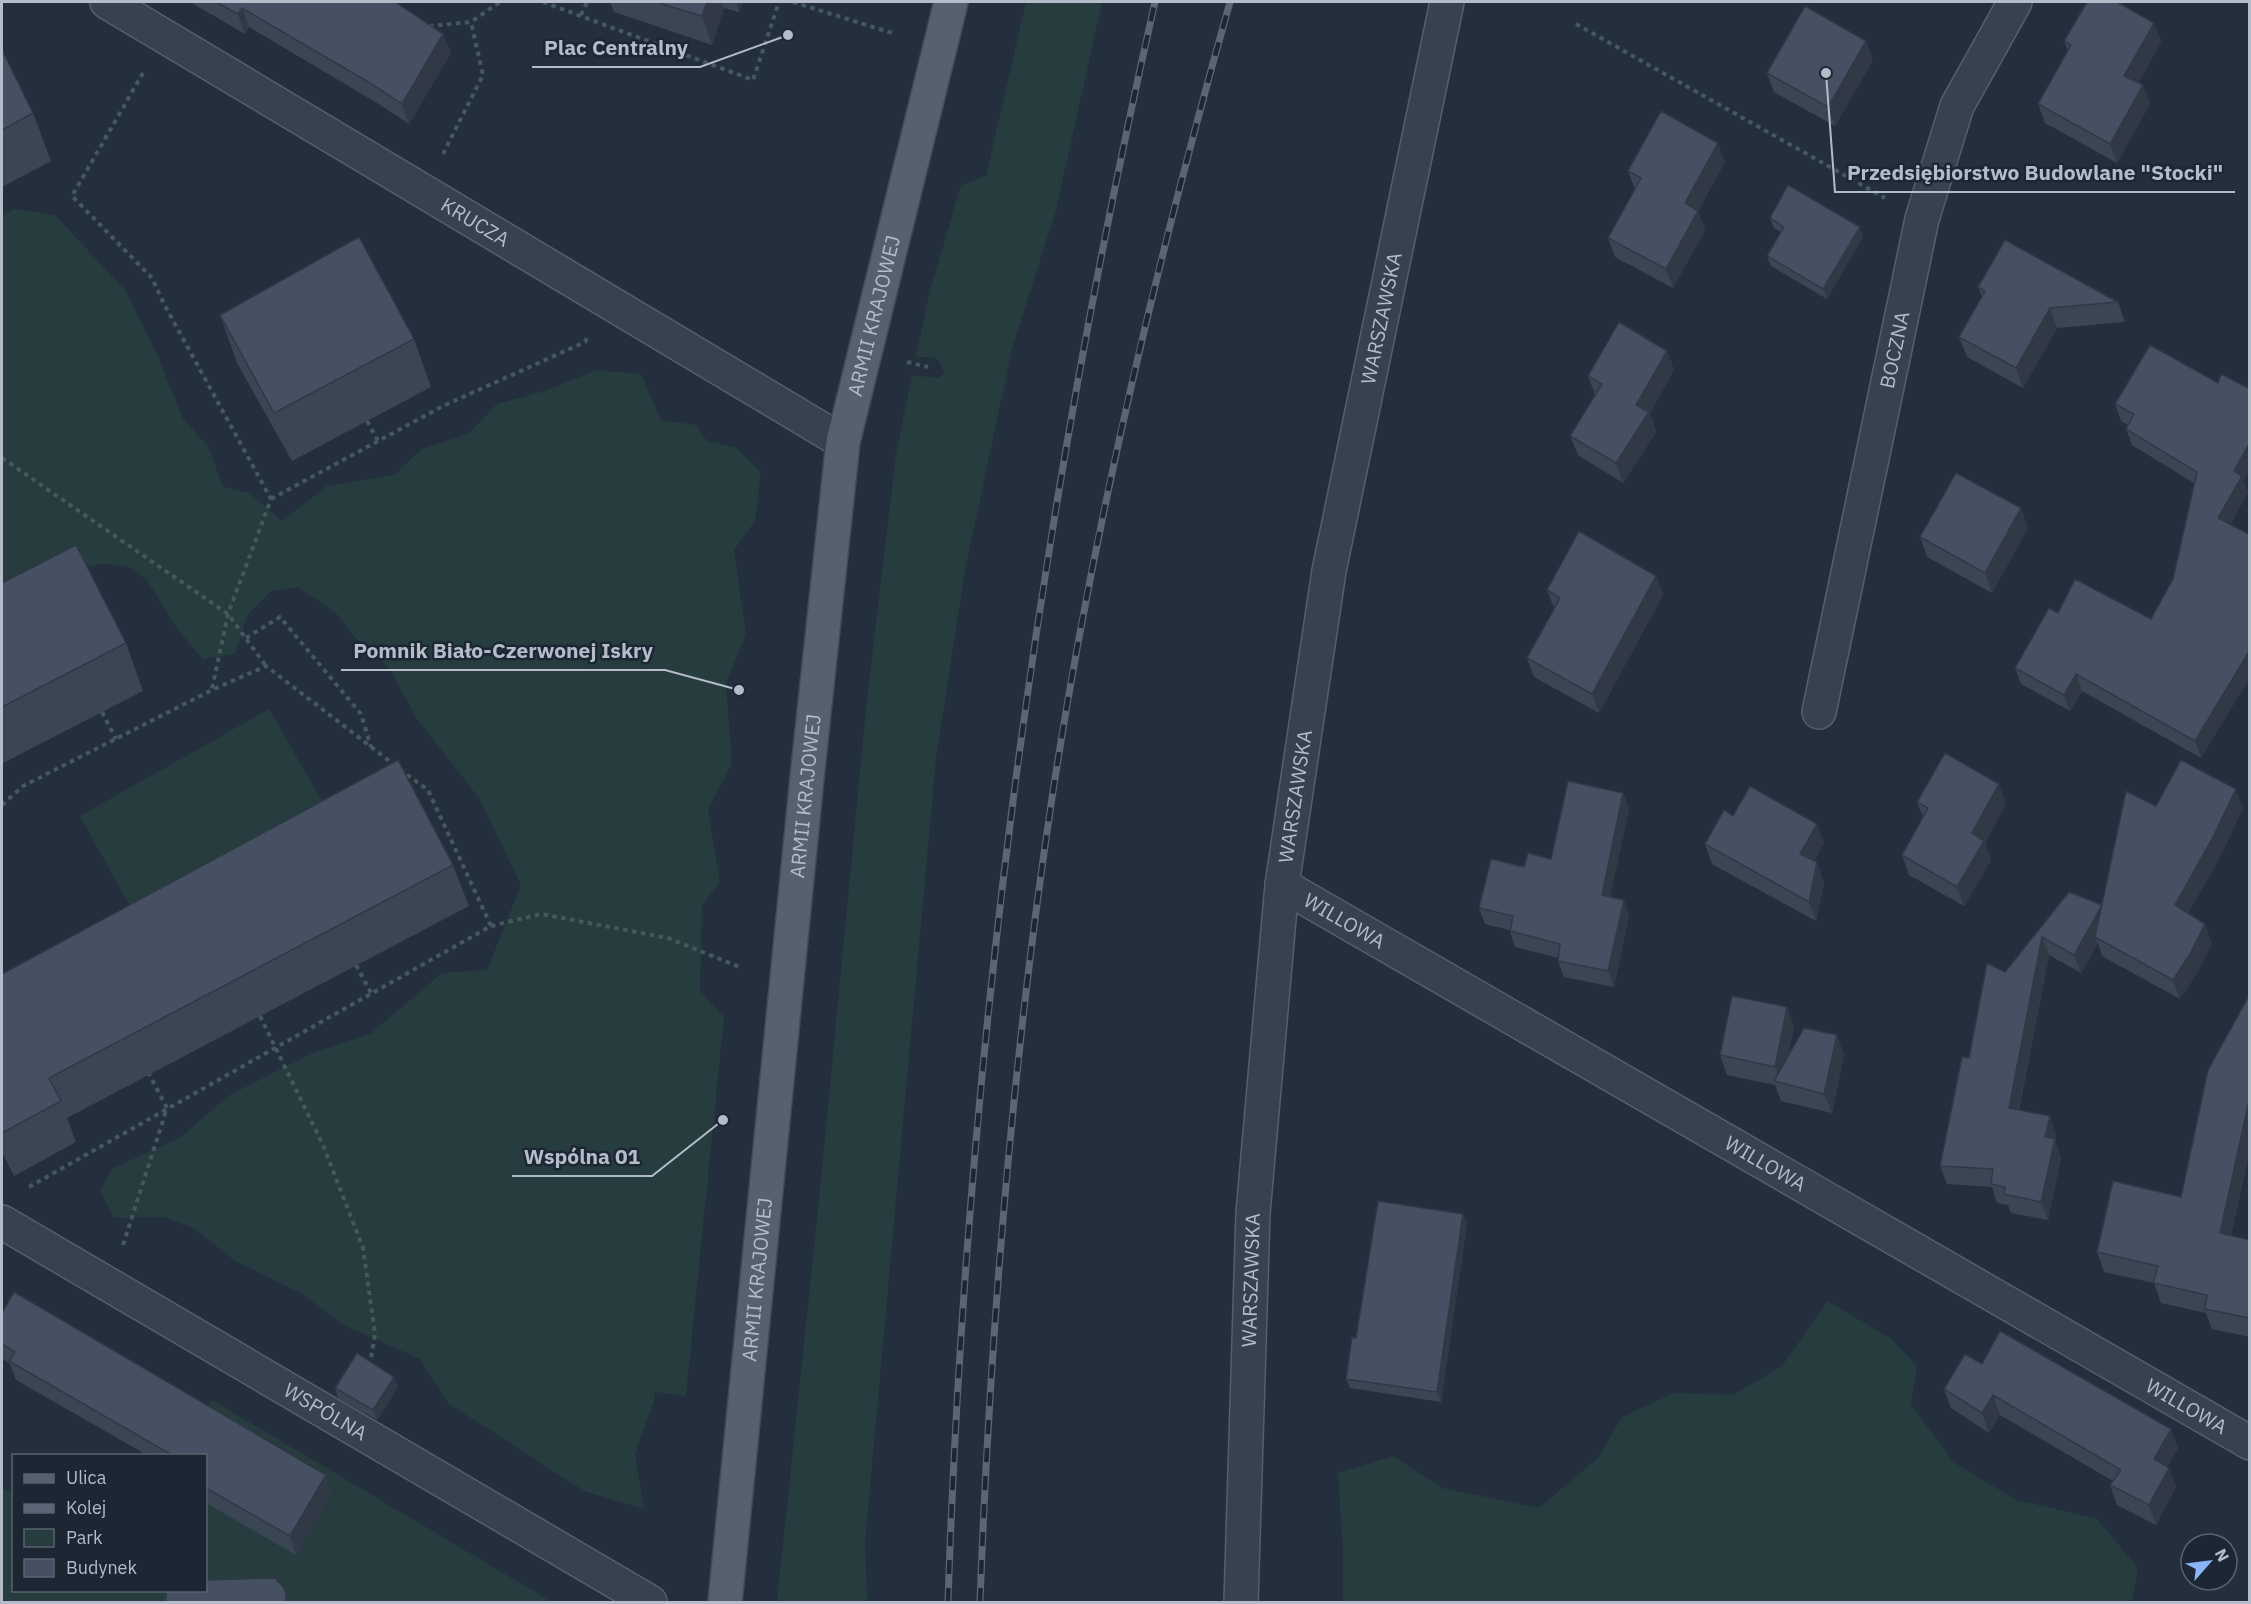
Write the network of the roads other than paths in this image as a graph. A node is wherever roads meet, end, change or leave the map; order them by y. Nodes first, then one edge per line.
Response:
1 (107, 2) edge
2 (951, 2) edge
3 (1447, 2) edge
4 (2015, 2) edge
5 (843, 442) junction
6 (1819, 712) dead end
7 (1282, 885) junction
8 (2, 1222) edge
9 (2250, 1443) edge
10 (650, 1602) edge
11 (725, 1602) edge
12 (1241, 1602) edge

1 - 5 street, KRUCZA
2 - 5 main road, ARMII KRAJOWEJ
3 - 7 street, WARSZAWSKA
4 - 6 street, BOCZNA
5 - 11 main road, ARMII KRAJOWEJ
7 - 9 street, WILLOWA
7 - 12 street, WARSZAWSKA
8 - 10 street, WSPÓLNA

